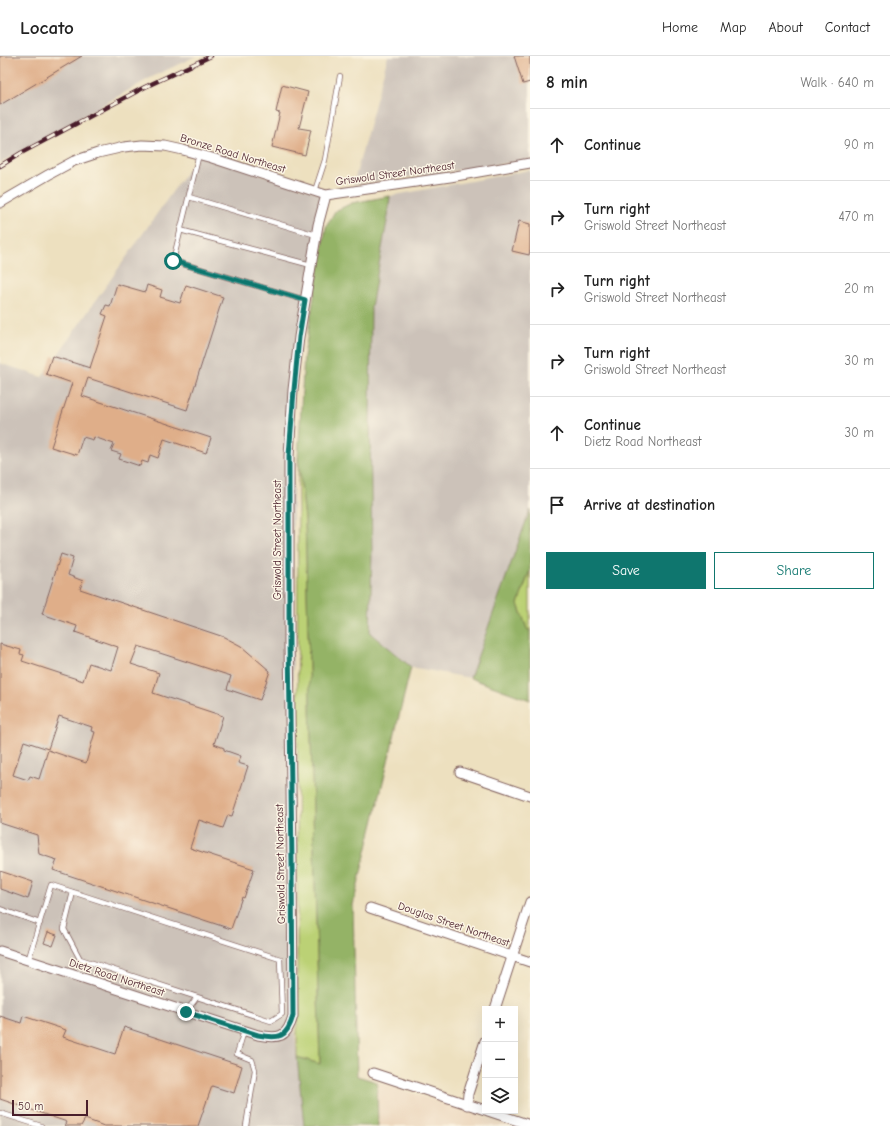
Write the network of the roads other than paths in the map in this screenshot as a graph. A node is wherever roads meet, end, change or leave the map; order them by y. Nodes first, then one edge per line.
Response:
1 (340, 76) dead end
2 (199, 154) junction
3 (530, 163) edge
4 (315, 191) junction
5 (326, 195) junction
6 (189, 197) junction
7 (0, 203) edge
8 (180, 230) junction
9 (316, 235) junction
10 (311, 266) junction
11 (305, 300) junction
12 (460, 772) dead end
13 (530, 796) edge
14 (73, 892) junction
15 (530, 902) edge
16 (370, 908) dead end
17 (0, 909) edge
18 (40, 922) junction
19 (0, 951) edge
20 (513, 956) junction
21 (28, 961) junction
22 (530, 962) edge
23 (197, 997) junction
24 (497, 1006) edge
25 (186, 1012) junction
26 (228, 1026) joint
27 (244, 1031) junction
28 (485, 1042) edge
29 (373, 1073) dead end
30 (467, 1104) junction
31 (482, 1109) edge
32 (0, 1113) edge
33 (497, 1114) edge
34 (530, 1125) edge
35 (41, 1126) edge
36 (246, 1126) edge

1 - 4 lane
2 - 4 street, Bronze Road Northeast
2 - 6 lane
2 - 7 street, Bronze Road Northeast
3 - 5 street, Griswold Street Northeast
4 - 5 street, Bronze Road Northeast
5 - 9 street, Griswold Street Northeast
6 - 8 lane
6 - 9 lane
8 - 10 lane
8 - 11 lane
9 - 10 street, Griswold Street Northeast
10 - 11 street, Griswold Street Northeast
11 - 27 street, Griswold Street Northeast
12 - 13 street
14 - 18 lane
14 - 23 lane
14 - 23 lane
15 - 20 street
16 - 20 street, Douglas Street Northeast
17 - 18 lane
18 - 21 lane
19 - 21 street, Dietz Road Northeast
20 - 22 street, Douglas Street Northeast
20 - 24 street
21 - 25 street, Dietz Road Northeast
23 - 25 lane
25 - 26 street, Dietz Road Northeast
26 - 27 street, Griswold Street Northeast
27 - 36 lane
28 - 30 street
29 - 30 street
30 - 31 street
32 - 35 lane
33 - 34 street

